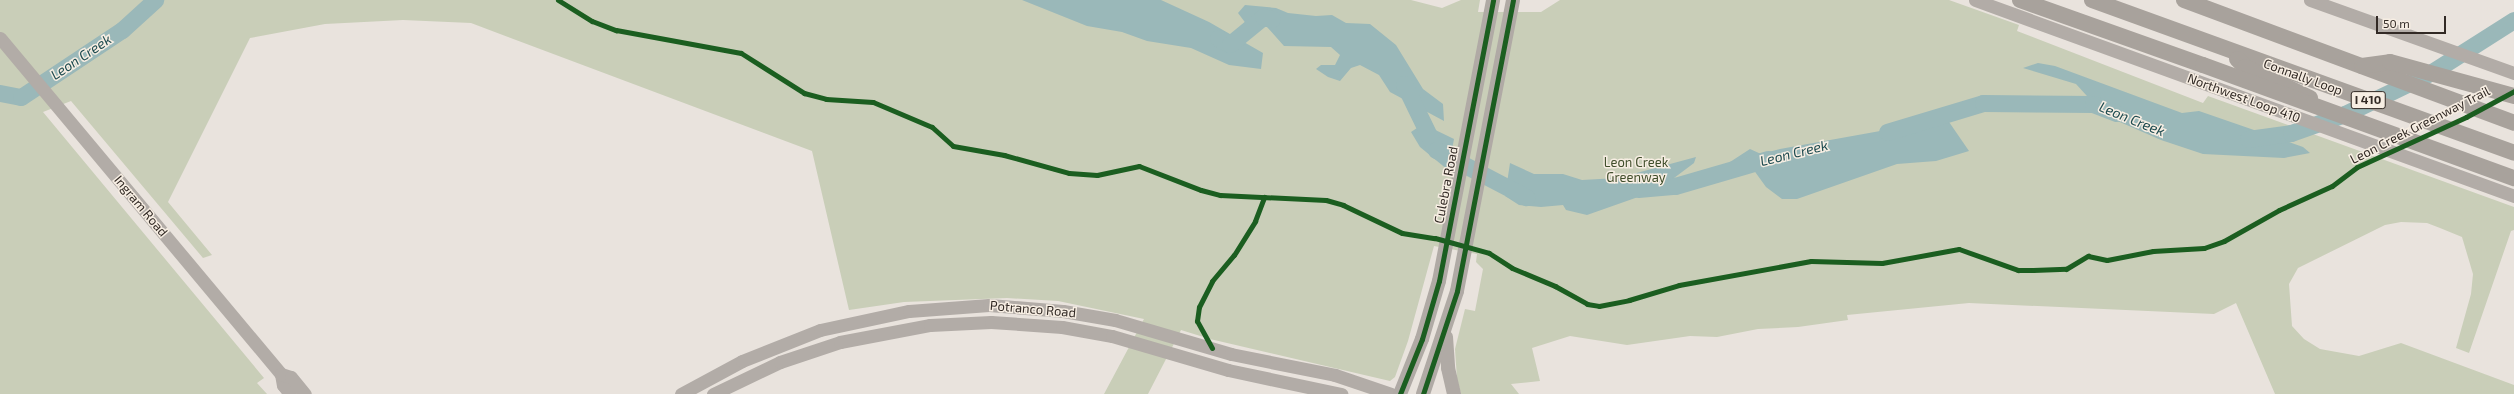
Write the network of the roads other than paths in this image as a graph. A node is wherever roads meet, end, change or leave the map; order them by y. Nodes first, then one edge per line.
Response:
1 (1493, 0) edge
2 (1513, 0) edge
3 (1975, 0) edge
4 (2020, 0) edge
5 (2092, 0) edge
6 (2184, 0) edge
7 (2310, 0) edge
8 (0, 38) edge
9 (2249, 63) junction
10 (2358, 66) junction
11 (2514, 73) edge
12 (2514, 96) edge
13 (2514, 123) edge
14 (2514, 153) edge
15 (2514, 178) edge
16 (2514, 183) edge
17 (2514, 196) edge
18 (928, 308) junction
19 (1115, 320) junction
20 (930, 325) junction
21 (1446, 330) junction
22 (1112, 336) junction
23 (281, 374) junction
24 (290, 394) edge
25 (305, 394) edge
26 (681, 394) edge
27 (714, 394) edge
28 (1341, 394) edge
29 (1391, 394) edge
30 (1400, 394) edge
31 (1423, 394) edge
32 (1454, 394) edge

1 - 30 main road, Culebra Road
2 - 21 main road
3 - 17 street, Northwest Loop 410
4 - 15 highway, bridge
5 - 9 highway
6 - 10 highway, I 410
7 - 11 street
8 - 23 street, Ingram Road
9 - 14 highway, Connally Loop / I 410
9 - 16 highway, bridge
10 - 12 highway
10 - 13 highway, I 410
18 - 19 street, Potranco Road
18 - 20 street
18 - 26 street, Potranco Road
19 - 22 street
19 - 29 street, Potranco Road
20 - 22 street, Potranco Road
20 - 27 street, Potranco Road
21 - 31 main road
21 - 32 main road
22 - 28 street, Potranco Road
23 - 24 street, Ingram Road
23 - 25 street, Ingram Road

